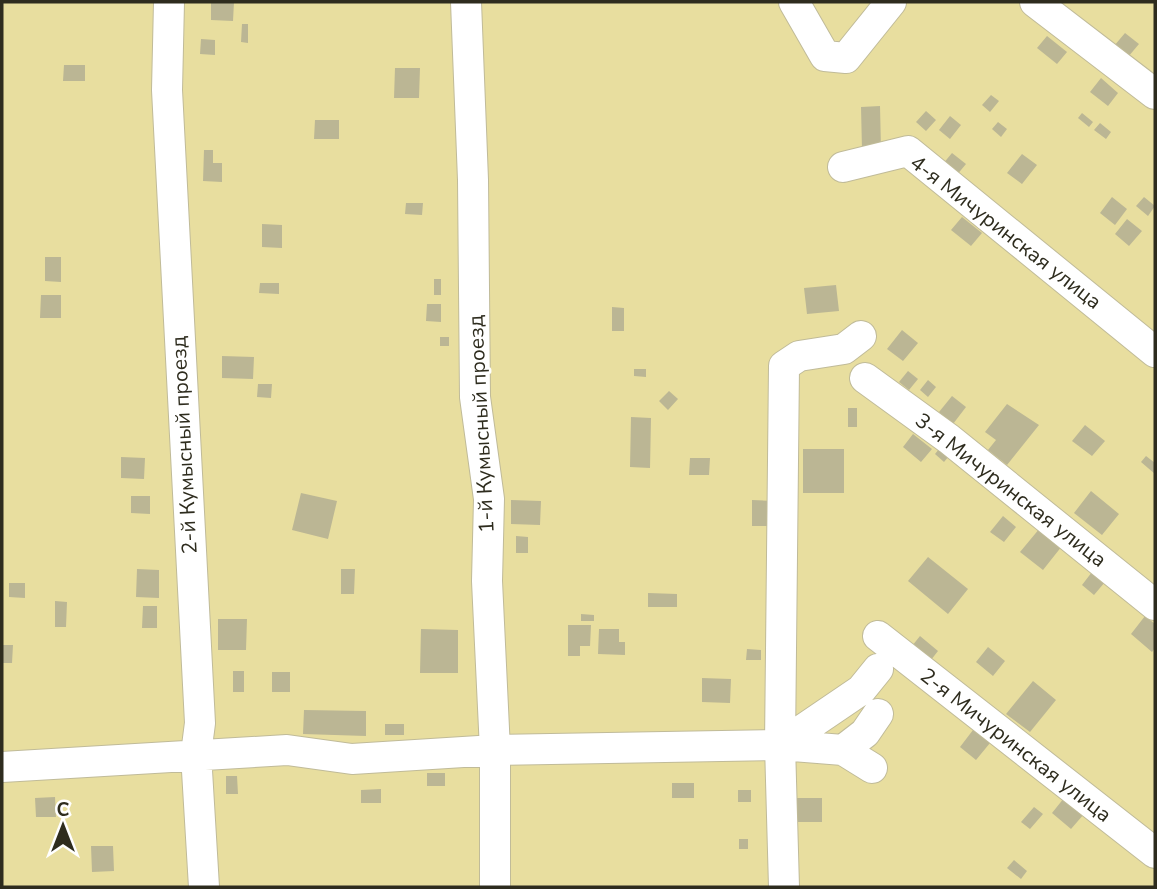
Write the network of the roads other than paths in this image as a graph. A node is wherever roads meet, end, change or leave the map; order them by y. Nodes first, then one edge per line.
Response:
1 (169, 2) edge
2 (466, 2) edge
3 (794, 2) edge
4 (891, 2) edge
5 (1035, 2) edge
6 (1155, 94) edge
7 (843, 167) dead end
8 (860, 336) dead end
9 (1155, 352) edge
10 (865, 378) dead end
11 (1155, 605) edge
12 (878, 636) dead end
13 (878, 669) dead end
14 (878, 714) dead end
15 (780, 745) junction
16 (495, 750) junction
17 (843, 750) junction
18 (196, 754) junction
19 (2, 767) edge
20 (872, 768) dead end
21 (1155, 853) edge
22 (204, 887) edge
23 (495, 887) edge
24 (784, 887) edge

1 - 18 lane, 2-й Кумысный проезд
2 - 16 lane, 1-й Кумысный проезд
3 - 4 lane
5 - 6 lane
7 - 9 lane, 4-я Мичуринская улица
8 - 15 lane
10 - 11 lane, 3-я Мичуринская улица
12 - 21 lane, 2-я Мичуринская улица
13 - 15 lane
14 - 17 lane
15 - 16 lane
15 - 17 lane
15 - 24 lane
16 - 18 lane
16 - 23 lane, 1-й Кумысный проезд
17 - 20 lane
18 - 19 lane
18 - 22 lane, 2-й Кумысный проезд

